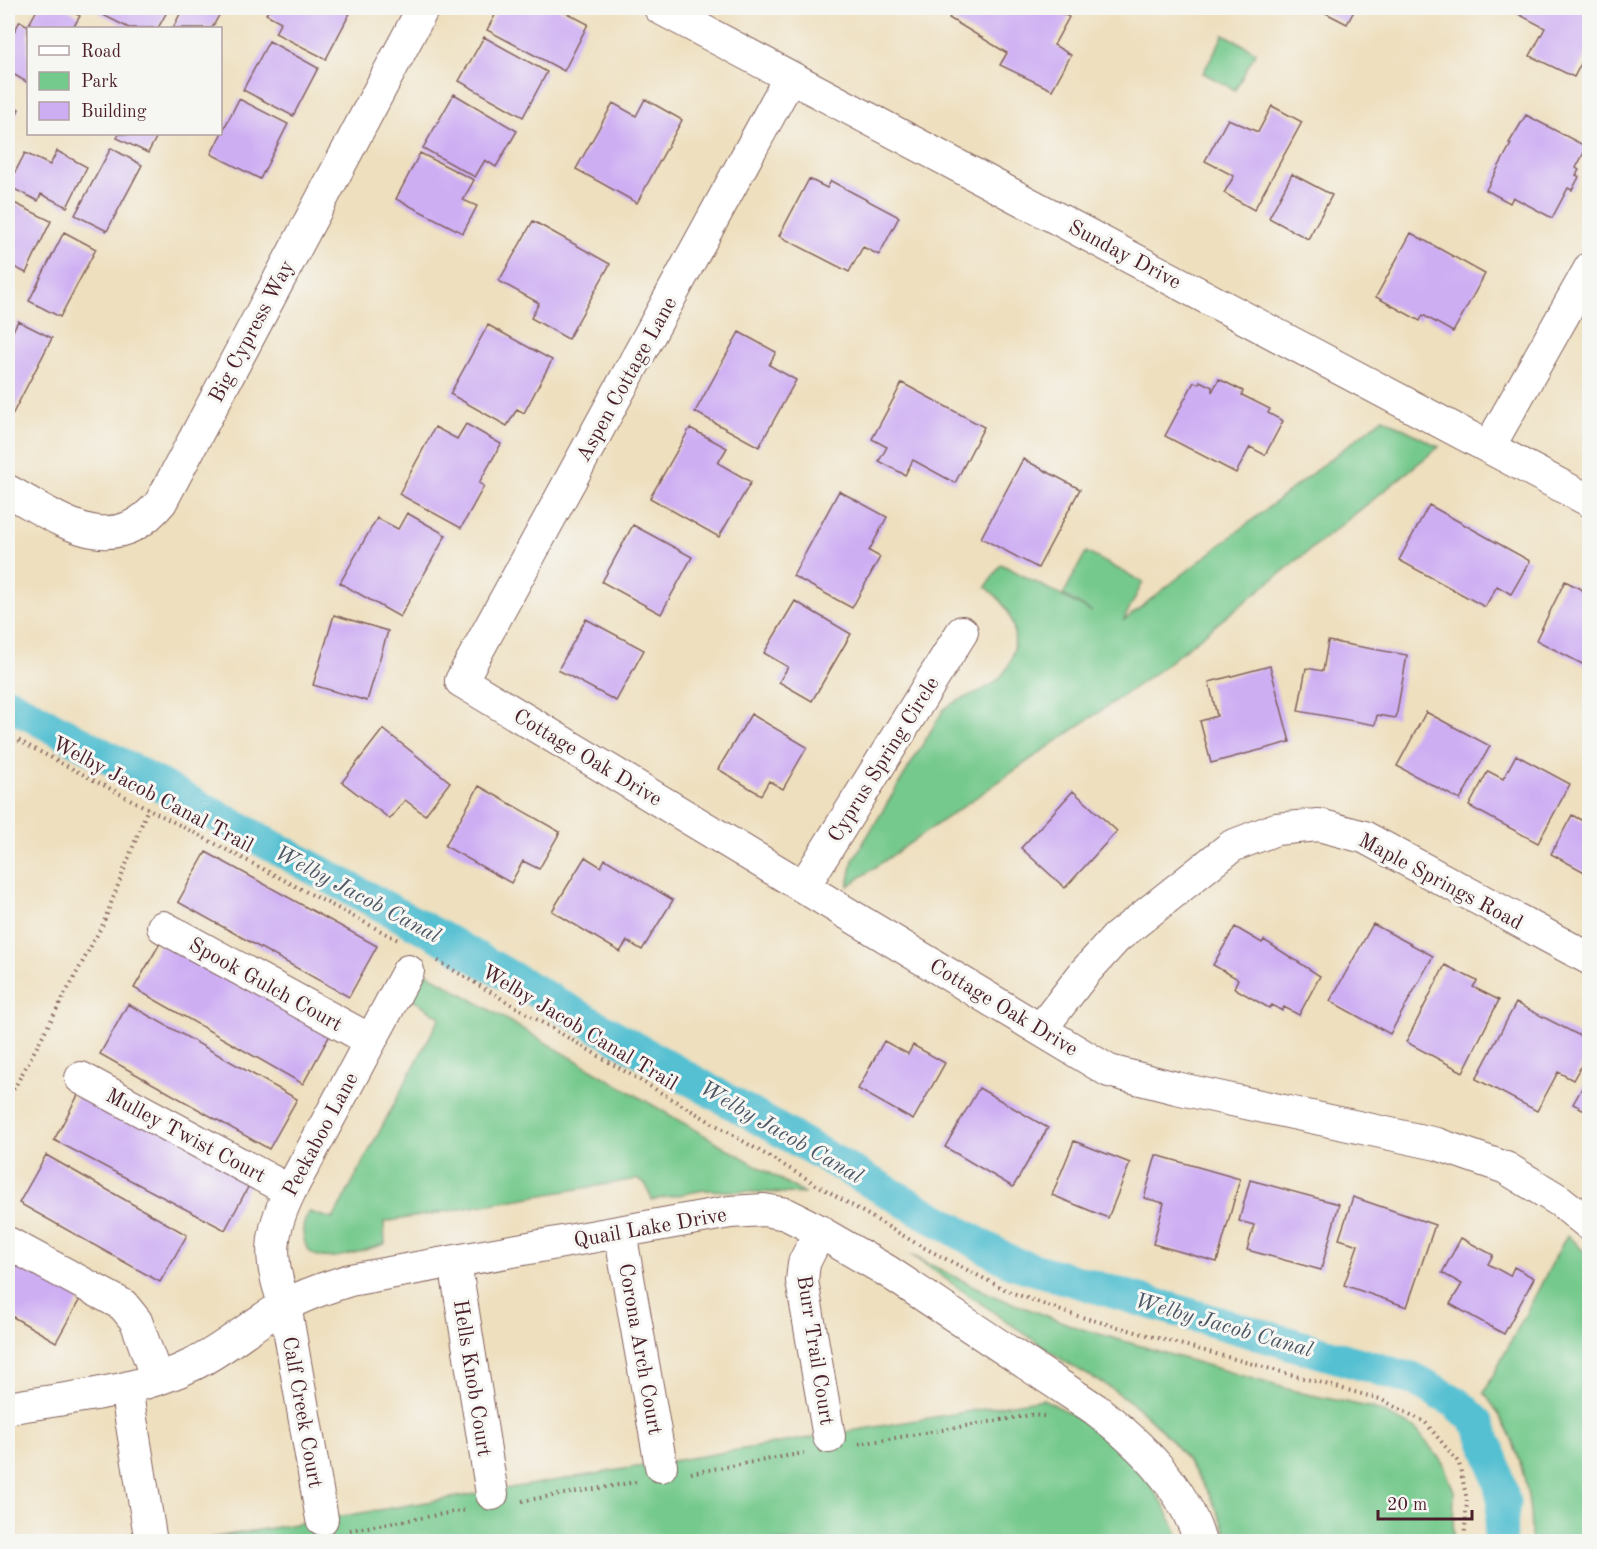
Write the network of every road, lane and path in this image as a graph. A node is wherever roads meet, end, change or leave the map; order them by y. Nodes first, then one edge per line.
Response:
1 (423, 8) edge
2 (660, 8) edge
3 (790, 77) junction
4 (1590, 268) edge
5 (1489, 447) junction
6 (8, 491) edge
7 (1590, 501) edge
8 (962, 632) dead end
9 (461, 681) joint
10 (8, 735) edge
11 (148, 808) junction
12 (804, 886) junction
13 (163, 927) dead end
14 (414, 957) junction
15 (1590, 959) edge
16 (1041, 1029) junction
17 (370, 1040) junction
18 (81, 1078) dead end
19 (8, 1100) edge
20 (290, 1191) junction
21 (1590, 1225) edge
22 (820, 1231) junction
23 (620, 1232) junction
24 (8, 1243) edge
25 (455, 1262) junction
26 (285, 1305) junction
27 (157, 1379) junction
28 (126, 1388) junction
29 (8, 1408) edge
30 (1049, 1416) dead end
31 (831, 1445) junction
32 (663, 1474) junction
33 (493, 1502) junction
34 (324, 1529) junction
35 (151, 1542) edge
36 (281, 1542) edge
37 (1200, 1542) edge
38 (1464, 1542) edge

1 - 6 street, Big Cypress Way
2 - 3 street, Sunday Drive
3 - 5 street, Sunday Drive
3 - 9 street, Aspen Cottage Lane
4 - 5 street
5 - 7 street, Sunday Drive
8 - 12 street, Cyprus Spring Circle
9 - 12 street, Cottage Oak Drive
10 - 11 path, Welby Jacob Canal Trail
11 - 14 path, Welby Jacob Canal Trail
11 - 19 path
12 - 16 street, Cottage Oak Drive
13 - 17 street, Spook Gulch Court
14 - 17 street, Peekaboo Lane
14 - 38 path, Welby Jacob Canal Trail
15 - 16 street, Maple Springs Road
16 - 21 street, Cottage Oak Drive
17 - 20 street, Peekaboo Lane
18 - 20 street, Mulley Twist Court
20 - 26 street, Peekaboo Lane
22 - 23 street, Quail Lake Drive
22 - 31 street, Burr Trail Court
22 - 37 street, Quail Lake Drive
23 - 25 street, Quail Lake Drive
23 - 32 street, Corona Arch Court
24 - 27 street
25 - 26 street, Quail Lake Drive
25 - 33 street, Hells Knob Court
26 - 27 street, Quail Lake Drive
26 - 34 street, Calf Creek Court
27 - 28 street, Quail Lake Drive
28 - 29 street, Quail Lake Drive
28 - 35 street
30 - 31 path
31 - 32 path
32 - 33 path
33 - 34 path
34 - 36 path

